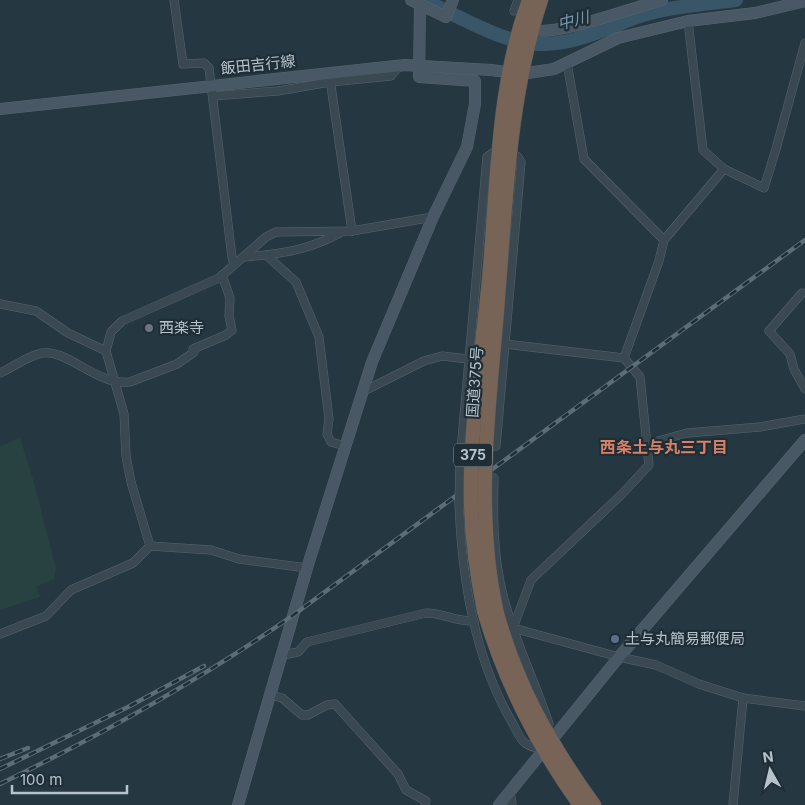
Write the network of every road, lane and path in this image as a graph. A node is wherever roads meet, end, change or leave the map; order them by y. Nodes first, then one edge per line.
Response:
1 (174, 0) edge
2 (528, 0) edge
3 (662, 0) edge
4 (453, 1) edge
5 (805, 1) edge
6 (415, 2) edge
7 (514, 11) dead end
8 (688, 21) junction
9 (527, 30) junction
10 (805, 43) edge
11 (567, 63) junction
12 (420, 65) junction
13 (515, 73) junction
14 (329, 77) junction
15 (212, 91) junction
16 (0, 109) edge
17 (505, 153) junction
18 (724, 169) junction
19 (433, 217) junction
20 (342, 232) junction
21 (352, 232) junction
22 (664, 240) junction
23 (266, 255) junction
24 (242, 257) junction
25 (234, 264) junction
26 (222, 275) junction
27 (802, 293) dead end
28 (0, 304) edge
29 (505, 344) junction
30 (106, 350) junction
31 (624, 358) junction
32 (468, 359) junction
33 (0, 373) edge
34 (114, 381) junction
35 (805, 389) edge
36 (362, 392) junction
37 (805, 419) edge
38 (805, 440) edge
39 (463, 443) junction
40 (647, 444) junction
41 (345, 446) junction
42 (494, 478) dead end
43 (492, 530) junction
44 (460, 534) junction
45 (150, 546) junction
46 (307, 568) junction
47 (503, 594) junction
48 (470, 600) junction
49 (484, 614) junction
50 (513, 628) junction
51 (0, 634) edge
52 (283, 656) junction
53 (619, 657) junction
54 (271, 695) junction
55 (743, 698) junction
56 (805, 706) edge
57 (546, 746) junction
58 (510, 791) junction
59 (238, 805) edge
60 (426, 805) edge
61 (499, 805) edge
62 (512, 805) edge
63 (580, 805) edge
64 (594, 805) edge
65 (733, 805) edge

1 - 15 street
2 - 7 street
2 - 9 highway, 国道375号 / 375
3 - 9 street
4 - 6 street
5 - 8 street, 飯田吉行線
6 - 12 street
8 - 11 street, 飯田吉行線
8 - 18 street
9 - 13 highway, 国道375号 / 375
10 - 18 street
11 - 13 street, 飯田吉行線
11 - 22 street
12 - 13 street, 飯田吉行線
12 - 14 street, 飯田吉行線
12 - 19 street
13 - 17 highway, 国道375号 / 375
14 - 15 street, 飯田吉行線
14 - 21 street
15 - 16 street, 飯田吉行線
15 - 25 street
17 - 29 street
17 - 32 street
17 - 49 highway, 国道375号 / 375, bridge
18 - 22 street
19 - 21 street
19 - 36 street
20 - 21 street
20 - 23 street
20 - 24 street
22 - 31 street
23 - 24 street
23 - 41 street
24 - 25 street
25 - 26 street
26 - 30 street
26 - 34 street
27 - 35 street
28 - 30 street
29 - 31 street
29 - 32 street
29 - 39 street
30 - 34 street
31 - 40 street
32 - 36 street
32 - 39 street
33 - 34 street
34 - 45 street
36 - 41 street
37 - 40 street
38 - 53 street
39 - 44 street, bridge
40 - 50 street
41 - 46 street
42 - 43 street
43 - 44 street
43 - 47 street
44 - 48 street
45 - 46 street
45 - 51 street
46 - 52 street
47 - 48 street
47 - 50 street
48 - 49 street
49 - 52 street
49 - 57 highway, 国道375号 / 375
50 - 53 street
50 - 57 street
52 - 54 street
53 - 55 street
53 - 57 street
54 - 59 street
54 - 60 street
55 - 56 street
55 - 65 street
57 - 58 street
57 - 63 highway, 国道375号 / 375
57 - 64 highway, 国道375号 / 375
58 - 61 street
58 - 62 street

